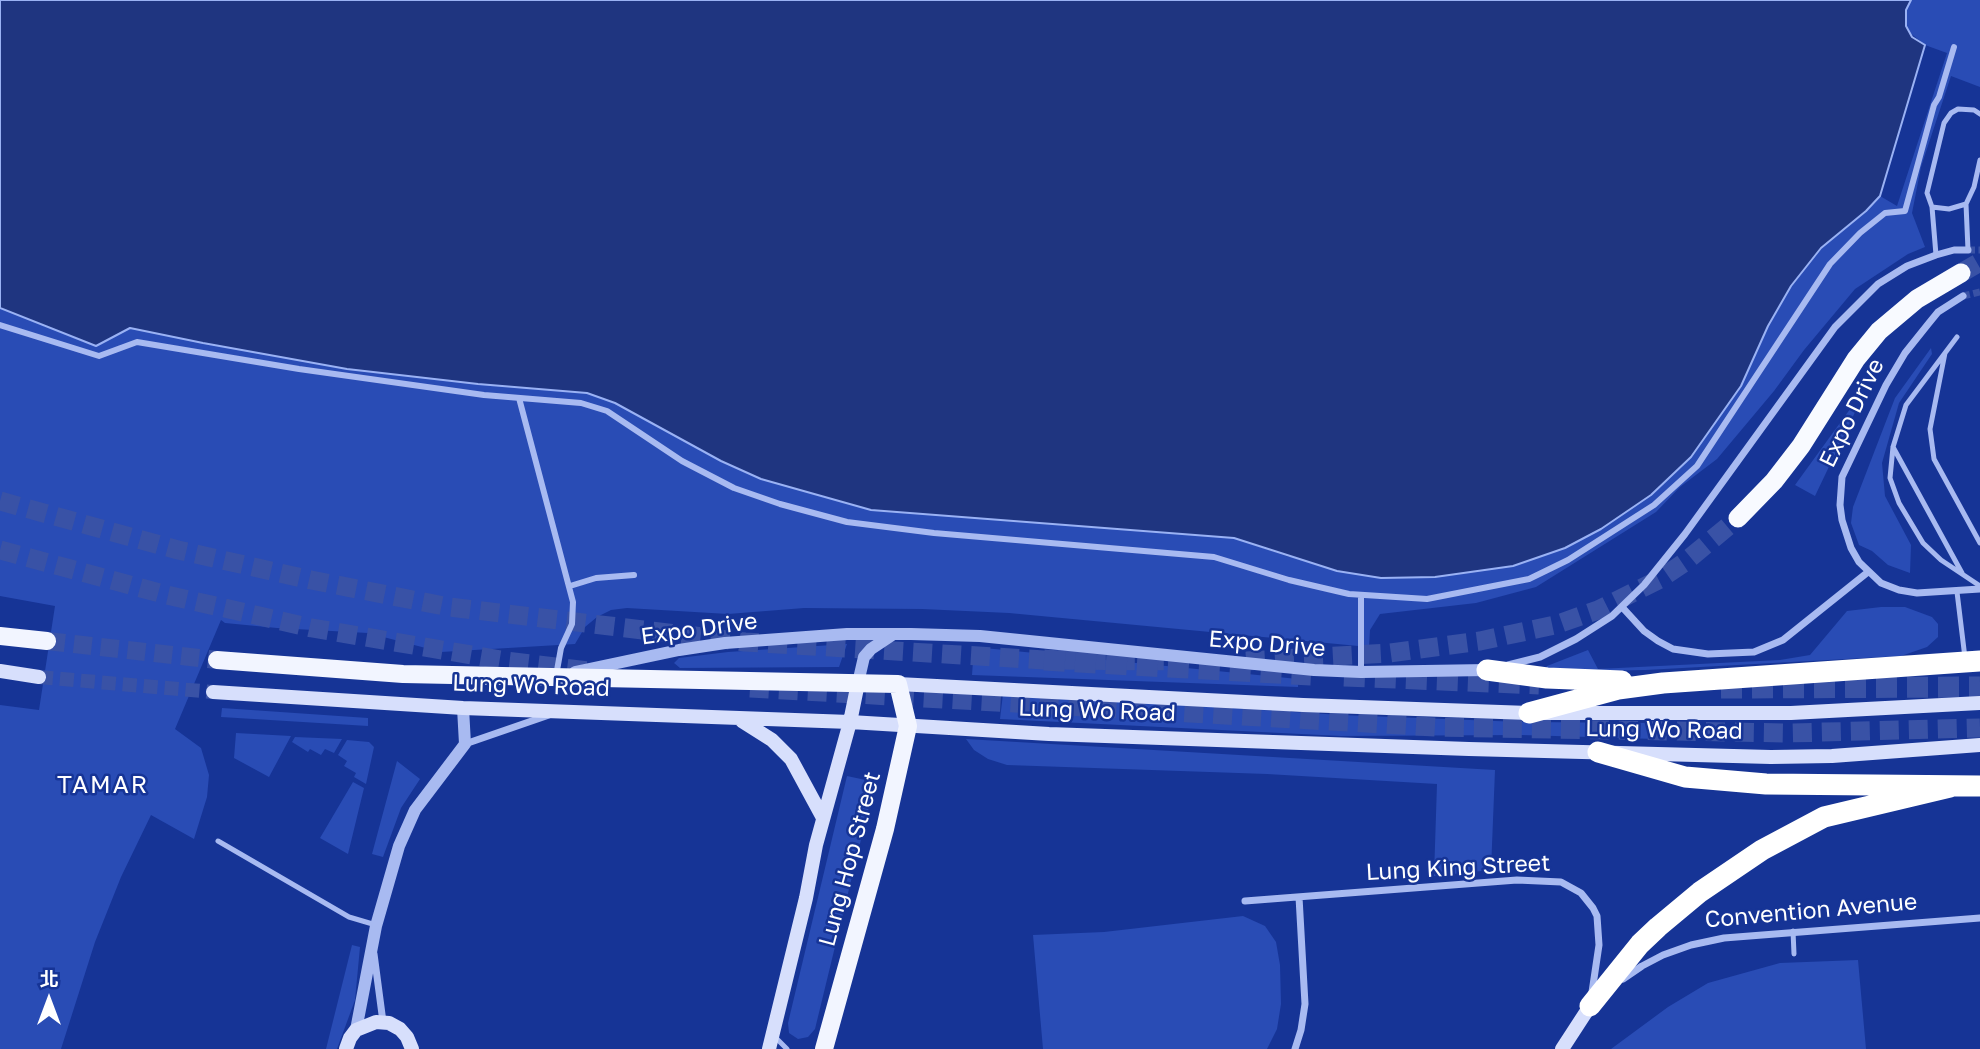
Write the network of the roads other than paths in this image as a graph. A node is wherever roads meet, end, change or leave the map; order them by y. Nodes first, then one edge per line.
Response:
1 (1954, 47) dead end
2 (1980, 114) edge
3 (1980, 160) edge
4 (1966, 204) junction
5 (1932, 207) junction
6 (1968, 250) joint
7 (1936, 255) junction
8 (1961, 273) tunnel mouth
9 (1963, 296) tunnel mouth
10 (0, 325) edge
11 (1957, 337) dead end
12 (1945, 350) junction
13 (519, 398) junction
14 (1893, 447) junction
15 (1738, 518) tunnel mouth
16 (1980, 543) edge
17 (1868, 572) junction
18 (1962, 573) junction
19 (634, 575) dead end
20 (570, 586) junction
21 (1980, 588) edge
22 (1957, 592) junction
23 (1361, 595) junction
24 (1622, 607) junction
25 (893, 634) junction
26 (0, 636) edge
27 (47, 641) tunnel mouth
28 (217, 660) tunnel mouth
29 (1973, 661) edge
30 (1487, 670) junction
31 (0, 671) edge
32 (1361, 672) junction
33 (39, 677) tunnel mouth
34 (556, 677) junction
35 (858, 683) junction
36 (1663, 683) junction
37 (898, 684) junction
38 (213, 692) tunnel mouth
39 (1980, 703) edge
40 (463, 708) junction
41 (560, 712) junction
42 (1528, 713) junction
43 (738, 719) junction
44 (850, 722) junction
45 (908, 726) junction
46 (465, 744) junction
47 (1980, 745) edge
48 (1598, 752) junction
49 (1980, 786) edge
50 (1950, 787) junction
51 (823, 818) junction
52 (218, 841) dead end
53 (1299, 897) junction
54 (1245, 901) dead end
55 (1980, 918) edge
56 (376, 926) junction
57 (1793, 931) junction
58 (372, 947) junction
59 (1794, 954) dead end
60 (1590, 1006) junction
61 (383, 1022) junction
62 (356, 1030) junction
63 (771, 1042) edge
64 (411, 1046) edge
65 (822, 1048) edge
66 (346, 1049) edge
67 (425, 1049) edge
68 (787, 1049) edge
69 (1295, 1049) edge
70 (1563, 1049) edge

1 - 23 street
2 - 5 lane
3 - 4 lane
4 - 5 lane
4 - 6 lane
5 - 7 lane
6 - 7 street, Expo Drive
7 - 24 street, Expo Drive
8 - 15 highway
9 - 17 street, Expo Drive
10 - 13 street
11 - 12 lane
12 - 14 lane
12 - 16 lane
13 - 20 street
13 - 23 street
14 - 18 lane
14 - 18 lane
17 - 22 street
17 - 24 street
18 - 21 lane
19 - 20 street
20 - 34 street
21 - 22 street
22 - 29 lane
23 - 32 street
24 - 30 street, Expo Drive
25 - 32 street, Expo Drive
25 - 34 street, Expo Drive
25 - 35 street
26 - 27 main road
28 - 34 main road, Lung Wo Road
29 - 36 highway
30 - 32 street, Expo Drive
30 - 36 highway
31 - 33 main road
34 - 35 main road, Lung Wo Road
35 - 37 main road, Lung Wo Road
35 - 44 main road, Lung Hop Street
36 - 42 highway
37 - 42 main road, Lung Wo Road
37 - 45 main road, Lung Hop Street
38 - 40 main road, Lung Wo Road
39 - 42 main road, Lung Wo Road
40 - 41 main road, Lung Wo Road
40 - 46 street
41 - 43 main road, Lung Wo Road
41 - 46 street
43 - 44 main road, Lung Wo Road
43 - 51 main road
44 - 45 main road, Lung Wo Road
44 - 51 main road, Lung Hop Street
45 - 48 main road, Lung Wo Road
45 - 65 main road, Lung Hop Street
46 - 56 street
47 - 48 main road, Lung Wo Road
48 - 50 highway
49 - 50 highway
50 - 60 highway
51 - 63 main road, Lung Hop Street
52 - 56 lane
53 - 54 street, Lung King Street
53 - 60 street, Lung King Street
53 - 69 street
55 - 57 street, Convention Avenue
56 - 58 street
57 - 59 lane
57 - 60 street, Convention Avenue
58 - 61 street
58 - 62 street
60 - 70 main road, Convention Avenue
61 - 62 main road
61 - 64 main road
62 - 66 main road
63 - 68 lane, Lung Hop Street
64 - 67 main road

